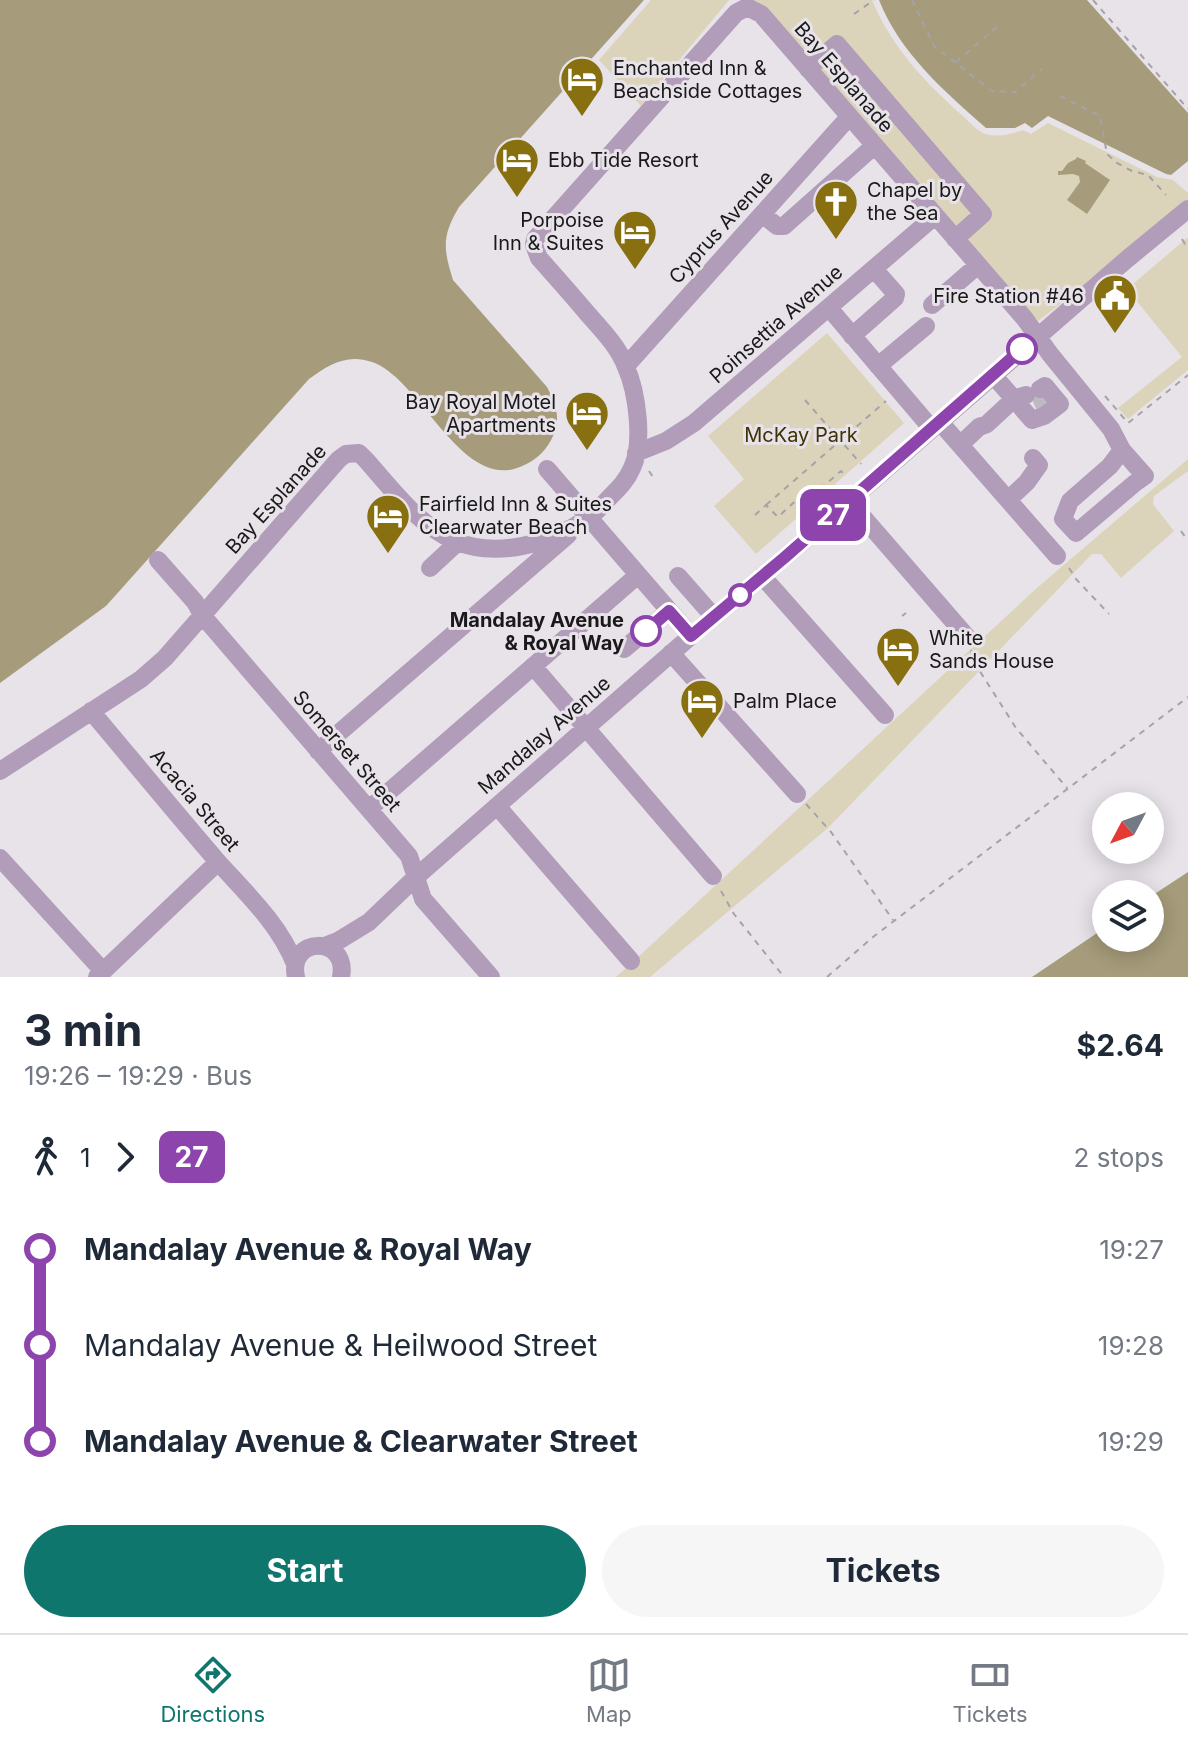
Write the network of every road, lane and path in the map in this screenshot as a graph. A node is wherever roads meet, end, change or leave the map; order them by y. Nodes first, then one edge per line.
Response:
1 (874, 0) edge
2 (912, 0) edge
3 (1093, 0) edge
4 (746, 4) edge
5 (854, 14) dead end
6 (998, 26) dead end
7 (955, 62) junction
8 (808, 69) junction
9 (1042, 69) dead end
10 (1060, 96) dead end
11 (1188, 109) edge
12 (849, 117) junction
13 (874, 146) junction
14 (1166, 195) dead end
15 (1188, 209) edge
16 (762, 214) junction
17 (935, 216) junction
18 (955, 239) junction
19 (1182, 239) dead end
20 (1188, 249) edge
21 (978, 265) junction
22 (874, 269) junction
23 (932, 305) dead end
24 (829, 308) junction
25 (926, 326) dead end
26 (852, 336) junction
27 (1038, 336) junction
28 (626, 366) junction
29 (878, 366) junction
30 (993, 375) junction
31 (1188, 375) edge
32 (1071, 380) junction
33 (1098, 388) dead end
34 (1034, 398) junction
35 (805, 400) dead end
36 (887, 400) dead end
37 (936, 426) junction
38 (841, 441) junction
39 (960, 445) junction
40 (1122, 450) junction
41 (636, 453) junction
42 (1033, 458) dead end
43 (861, 464) dead end
44 (547, 469) dead end
45 (846, 477) dead end
46 (1008, 500) junction
47 (849, 501) junction
48 (766, 505) junction
49 (755, 515) dead end
50 (589, 518) junction
51 (1181, 531) dead end
52 (1188, 541) edge
53 (458, 542) junction
54 (1057, 556) joint
55 (158, 560) dead end
56 (430, 568) dead end
57 (638, 575) junction
58 (678, 576) dead end
59 (762, 576) junction
60 (669, 611) junction
61 (906, 613) dead end
62 (1109, 614) dead end
63 (202, 615) junction
64 (902, 616) dead end
65 (714, 617) junction
66 (691, 636) junction
67 (957, 643) joint
68 (624, 649) dead end
69 (671, 653) junction
70 (533, 666) junction
71 (1188, 697) edge
72 (91, 711) junction
73 (885, 715) dead end
74 (585, 728) junction
75 (318, 751) junction
76 (0, 771) edge
77 (1067, 789) junction
78 (797, 794) joint
79 (497, 806) junction
80 (369, 809) junction
81 (0, 858) edge
82 (218, 862) junction
83 (713, 876) joint
84 (416, 877) junction
85 (267, 915) junction
86 (894, 921) junction
87 (369, 922) junction
88 (320, 946) junction
89 (631, 961) dead end
90 (342, 972) edge
91 (295, 973) edge
92 (100, 974) edge
93 (491, 977) edge
94 (784, 977) edge
95 (827, 977) edge

1 - 5 path
2 - 7 path
3 - 11 path
4 - 8 street, Bay Esplanade
4 - 28 street, Bay Esplanade
6 - 7 path
7 - 9 path
8 - 12 street, Bay Esplanade
8 - 18 street
10 - 14 path
12 - 13 street, Bay Esplanade
12 - 16 street, Cyprus Avenue
13 - 16 street
13 - 17 street, Bay Esplanade
15 - 27 street, Mandalay Avenue
16 - 28 street, Cyprus Avenue
17 - 18 street, Bay Esplanade
17 - 22 street, Poinsettia Avenue
18 - 21 street, Bay Esplanade
19 - 20 path
21 - 23 street
21 - 27 street, Bay Esplanade
22 - 24 street, Poinsettia Avenue
22 - 26 street
24 - 26 street
24 - 41 street, Poinsettia Avenue
25 - 29 street
26 - 29 street
27 - 30 street, Mandalay Avenue
27 - 32 street, Bay Esplanade
28 - 41 street, Bay Esplanade
29 - 37 street
30 - 34 street
30 - 37 street, Mandalay Avenue
31 - 33 path
32 - 34 street
32 - 40 street, Bay Esplanade
34 - 39 street
35 - 38 path
36 - 38 path
37 - 39 street
37 - 47 street, Mandalay Avenue
38 - 43 path
38 - 48 path
39 - 46 street
40 - 40 street, Bay Esplanade
41 - 50 street, Bay Esplanade
42 - 46 street
44 - 50 street
45 - 48 path
46 - 54 street
47 - 59 street, Mandalay Avenue
47 - 67 street
48 - 49 path
50 - 53 street, Bay Esplanade
50 - 57 street
50 - 75 street
51 - 52 path
53 - 56 street
53 - 63 street, Bay Esplanade
54 - 62 path
55 - 63 street, Somerset Street
57 - 60 street
57 - 70 street
58 - 65 street
59 - 65 street, Mandalay Avenue
59 - 73 street
60 - 66 street
60 - 68 street
61 - 64 path
63 - 72 street, Bay Esplanade
63 - 75 street, Somerset Street
65 - 66 street, Mandalay Avenue
66 - 69 street, Mandalay Avenue
67 - 77 path
69 - 74 street, Mandalay Avenue
69 - 78 street
70 - 74 street
70 - 80 street
71 - 77 path
72 - 76 street, Bay Esplanade
72 - 82 street, Acacia Street
74 - 79 street, Mandalay Avenue
74 - 83 street
75 - 80 street, Somerset Street
77 - 86 path
78 - 86 path
79 - 84 street, Mandalay Avenue
79 - 89 street
80 - 84 street, Somerset Street
81 - 92 street
82 - 85 street, Acacia Street
82 - 92 street
83 - 94 path
84 - 87 street, Mandalay Avenue
84 - 93 street, Somerset Street
85 - 88 street, Acacia Street
85 - 91 street, Acacia Street
86 - 95 path
87 - 88 street, Mandalay Avenue
87 - 90 street, Mandalay Avenue
88 - 90 street, Acacia Street
88 - 91 street, Mandalay Avenue

